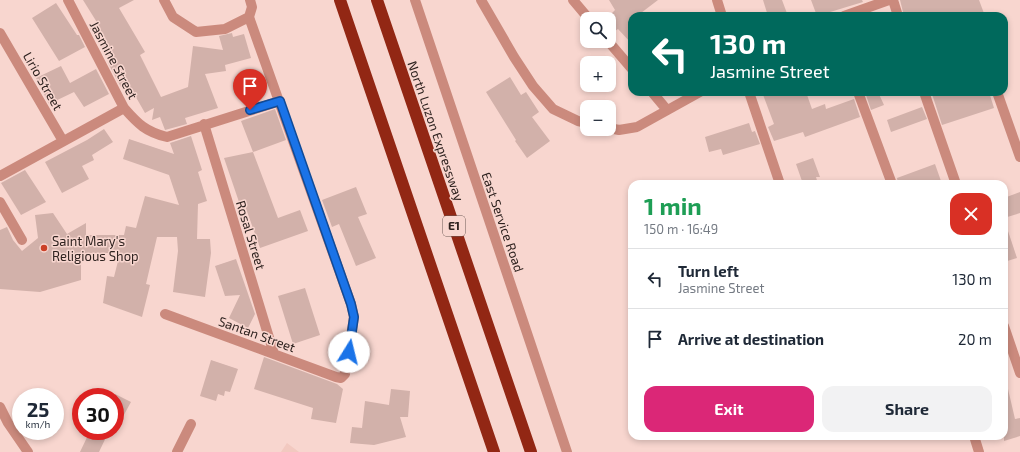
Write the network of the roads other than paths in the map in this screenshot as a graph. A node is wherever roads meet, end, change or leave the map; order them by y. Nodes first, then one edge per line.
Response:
1 (68, 0) edge
2 (164, 0) edge
3 (250, 0) edge
4 (340, 0) edge
5 (377, 0) edge
6 (415, 0) edge
7 (481, 0) edge
8 (572, 0) edge
9 (717, 0) edge
10 (889, 0) edge
11 (893, 0) edge
12 (583, 12) edge
13 (721, 12) edge
14 (855, 12) edge
15 (897, 12) edge
16 (249, 17) junction
17 (0, 33) edge
18 (614, 48) edge
19 (628, 64) edge
20 (655, 96) edge
21 (693, 96) edge
22 (750, 96) edge
23 (859, 96) edge
24 (925, 96) edge
25 (998, 96) edge
26 (280, 101) junction
27 (124, 108) junction
28 (667, 110) junction
29 (580, 121) edge
30 (204, 124) junction
31 (616, 129) edge
32 (63, 141) junction
33 (1020, 157) edge
34 (0, 176) edge
35 (779, 180) edge
36 (891, 180) edge
37 (955, 180) edge
38 (0, 202) edge
39 (22, 240) dead end
40 (165, 314) dead end
41 (1008, 338) edge
42 (274, 354) junction
43 (1020, 373) edge
44 (0, 407) edge
45 (191, 424) dead end
46 (975, 440) edge
47 (28, 452) edge
48 (177, 452) edge
49 (494, 452) edge
50 (531, 452) edge
51 (567, 452) edge
52 (979, 452) edge

1 - 27 street, Jasmine Street
2 - 16 street
3 - 16 street
4 - 49 highway
5 - 50 highway, North Luzon Expressway / E1
6 - 51 street, East Service Road
7 - 29 street
8 - 12 street
9 - 13 street
10 - 14 street
11 - 15 street
16 - 26 street
17 - 32 street, Lirio Street
18 - 19 street
20 - 28 street
21 - 28 street
22 - 35 street
23 - 36 street
24 - 37 street
25 - 33 street
26 - 30 street, Jasmine Street
26 - 42 street, Santan Street
27 - 30 street, Jasmine Street
27 - 32 street
28 - 31 street
30 - 42 street, Rosal Street
32 - 34 street
38 - 39 street
40 - 42 street, Santan Street
41 - 43 street
44 - 47 street
45 - 48 street
46 - 52 street

